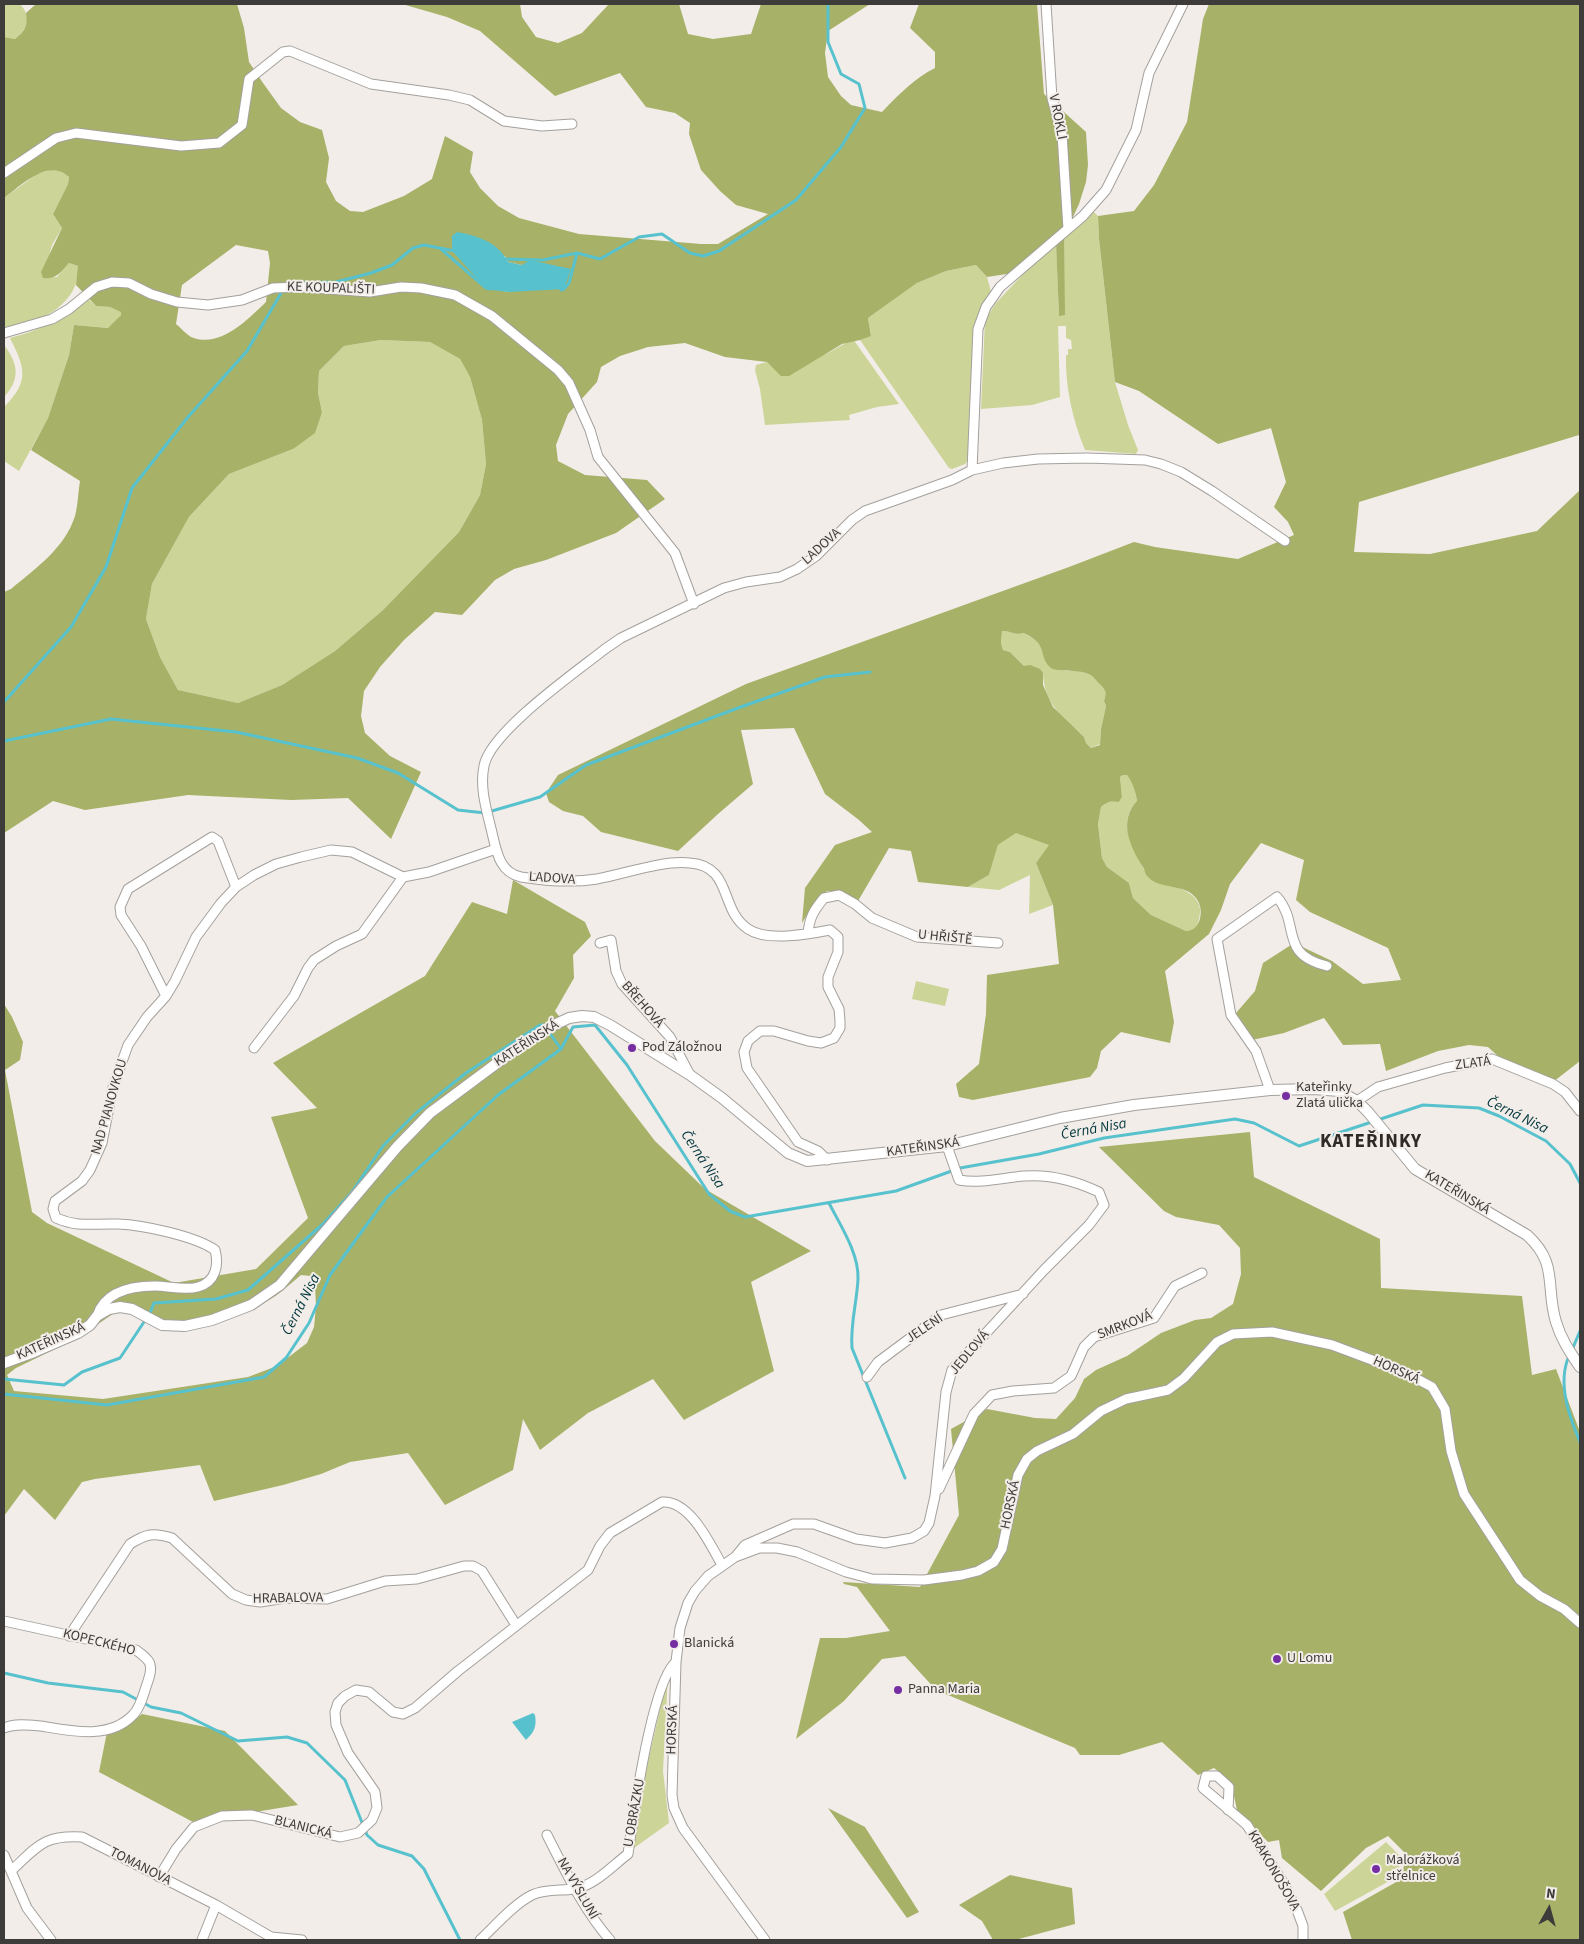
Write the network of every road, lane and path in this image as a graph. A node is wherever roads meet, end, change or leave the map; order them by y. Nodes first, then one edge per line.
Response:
1 (1046, 4) edge
2 (1183, 4) edge
3 (572, 124) dead end
4 (4, 173) edge
5 (1068, 230) junction
6 (4, 333) edge
7 (972, 470) junction
8 (1285, 541) dead end
9 (694, 604) junction
10 (496, 849) junction
11 (403, 877) junction
12 (236, 887) junction
13 (808, 934) junction
14 (600, 943) dead end
15 (998, 943) dead end
16 (1327, 966) dead end
17 (166, 996) junction
18 (254, 1048) dead end
19 (690, 1075) junction
20 (1270, 1090) junction
21 (1357, 1101) junction
22 (1580, 1111) edge
23 (947, 1146) junction
24 (827, 1160) junction
25 (1202, 1273) dead end
26 (1023, 1294) junction
27 (97, 1316) junction
28 (4, 1362) edge
29 (1580, 1367) edge
30 (867, 1377) dead end
31 (936, 1496) junction
32 (735, 1558) junction
33 (722, 1565) junction
34 (4, 1621) edge
35 (1580, 1623) edge
36 (516, 1625) junction
37 (69, 1636) junction
38 (676, 1662) junction
39 (4, 1728) edge
40 (1228, 1810) dead end
41 (547, 1835) dead end
42 (4, 1854) edge
43 (11, 1870) junction
44 (159, 1877) junction
45 (574, 1889) junction
46 (216, 1905) junction
47 (270, 1939) edge
48 (51, 1940) edge
49 (202, 1940) edge
50 (302, 1940) edge
51 (480, 1940) edge
52 (610, 1940) edge
53 (765, 1940) edge
54 (1303, 1940) edge

1 - 5 street, V ROKLI
2 - 5 street
3 - 4 street
5 - 7 street
6 - 9 street, KE KOUPALIŠTI
7 - 8 street, LADOVA
7 - 9 street, LADOVA
9 - 10 street, LADOVA
10 - 11 street
10 - 13 street, LADOVA
11 - 12 street, NAD PIANOVKOU
11 - 18 street
12 - 17 street, NAD PIANOVKOU
12 - 17 street
13 - 15 street, U HŘIŠTĚ
13 - 24 street, LADOVA
14 - 19 street, BŘEHOVÁ
16 - 20 street
17 - 27 street, NAD PIANOVKOU
19 - 24 street, KATEŘINSKÁ
19 - 27 street, KATEŘINSKÁ
20 - 21 street, KATEŘINSKÁ
20 - 23 street, KATEŘINSKÁ
21 - 22 street, ZLATÁ
21 - 29 street, KATEŘINSKÁ
23 - 24 street, KATEŘINSKÁ
23 - 26 street, JEDLOVÁ
25 - 31 street, SMRKOVÁ
26 - 30 street, JELENÍ
26 - 31 street, JEDLOVÁ
27 - 28 street, KATEŘINSKÁ
31 - 32 street, JEDLOVÁ
32 - 33 street, HORSKÁ
32 - 35 street, HORSKÁ
33 - 36 street, BLANICKÁ
33 - 38 street, HORSKÁ
34 - 37 street, KOPECKÉHO
36 - 37 street, HRABALOVA
36 - 44 street, BLANICKÁ
37 - 39 street, KOPECKÉHO
38 - 45 street, U OBRÁZKU
38 - 53 street, HORSKÁ
40 - 54 street, KRAKONOŠOVA
41 - 45 street, NA VÝSLUNÍ
42 - 43 street
43 - 44 street, TOMANOVA
43 - 48 street
44 - 46 street, TOMANOVA
45 - 51 street, U OBRÁZKU
45 - 52 street, NA VÝSLUNÍ
46 - 47 street, TOMANOVA
46 - 49 street
47 - 50 street

